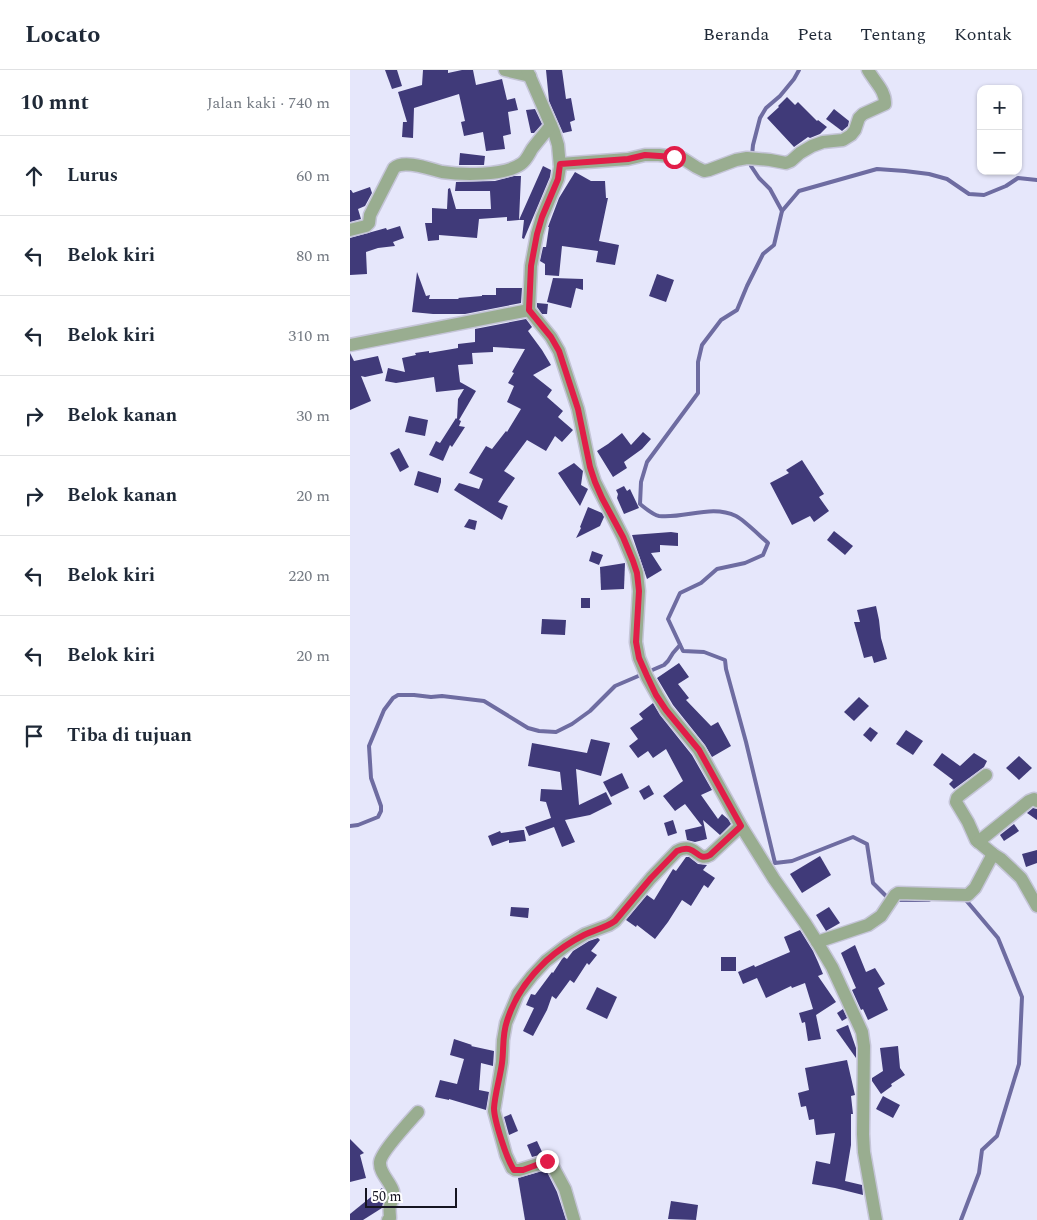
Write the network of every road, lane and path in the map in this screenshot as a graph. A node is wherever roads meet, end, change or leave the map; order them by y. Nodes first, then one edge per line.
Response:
1 (505, 70) edge
2 (868, 70) edge
3 (528, 73) edge
4 (551, 125) junction
5 (560, 164) junction
6 (350, 230) edge
7 (529, 310) junction
8 (350, 345) edge
9 (986, 775) dead end
10 (1037, 801) edge
11 (741, 826) junction
12 (978, 842) junction
13 (993, 854) junction
14 (1037, 906) edge
15 (817, 942) junction
16 (418, 1112) dead end
17 (388, 1220) edge
18 (574, 1220) edge
19 (876, 1220) edge

1 - 3 street
2 - 5 street
3 - 4 street
4 - 5 street
4 - 6 street
5 - 7 street
7 - 8 street
7 - 11 street
9 - 12 street
10 - 12 street
11 - 15 street
11 - 18 street
12 - 13 street
13 - 14 street
13 - 15 street
15 - 19 street
16 - 17 street

